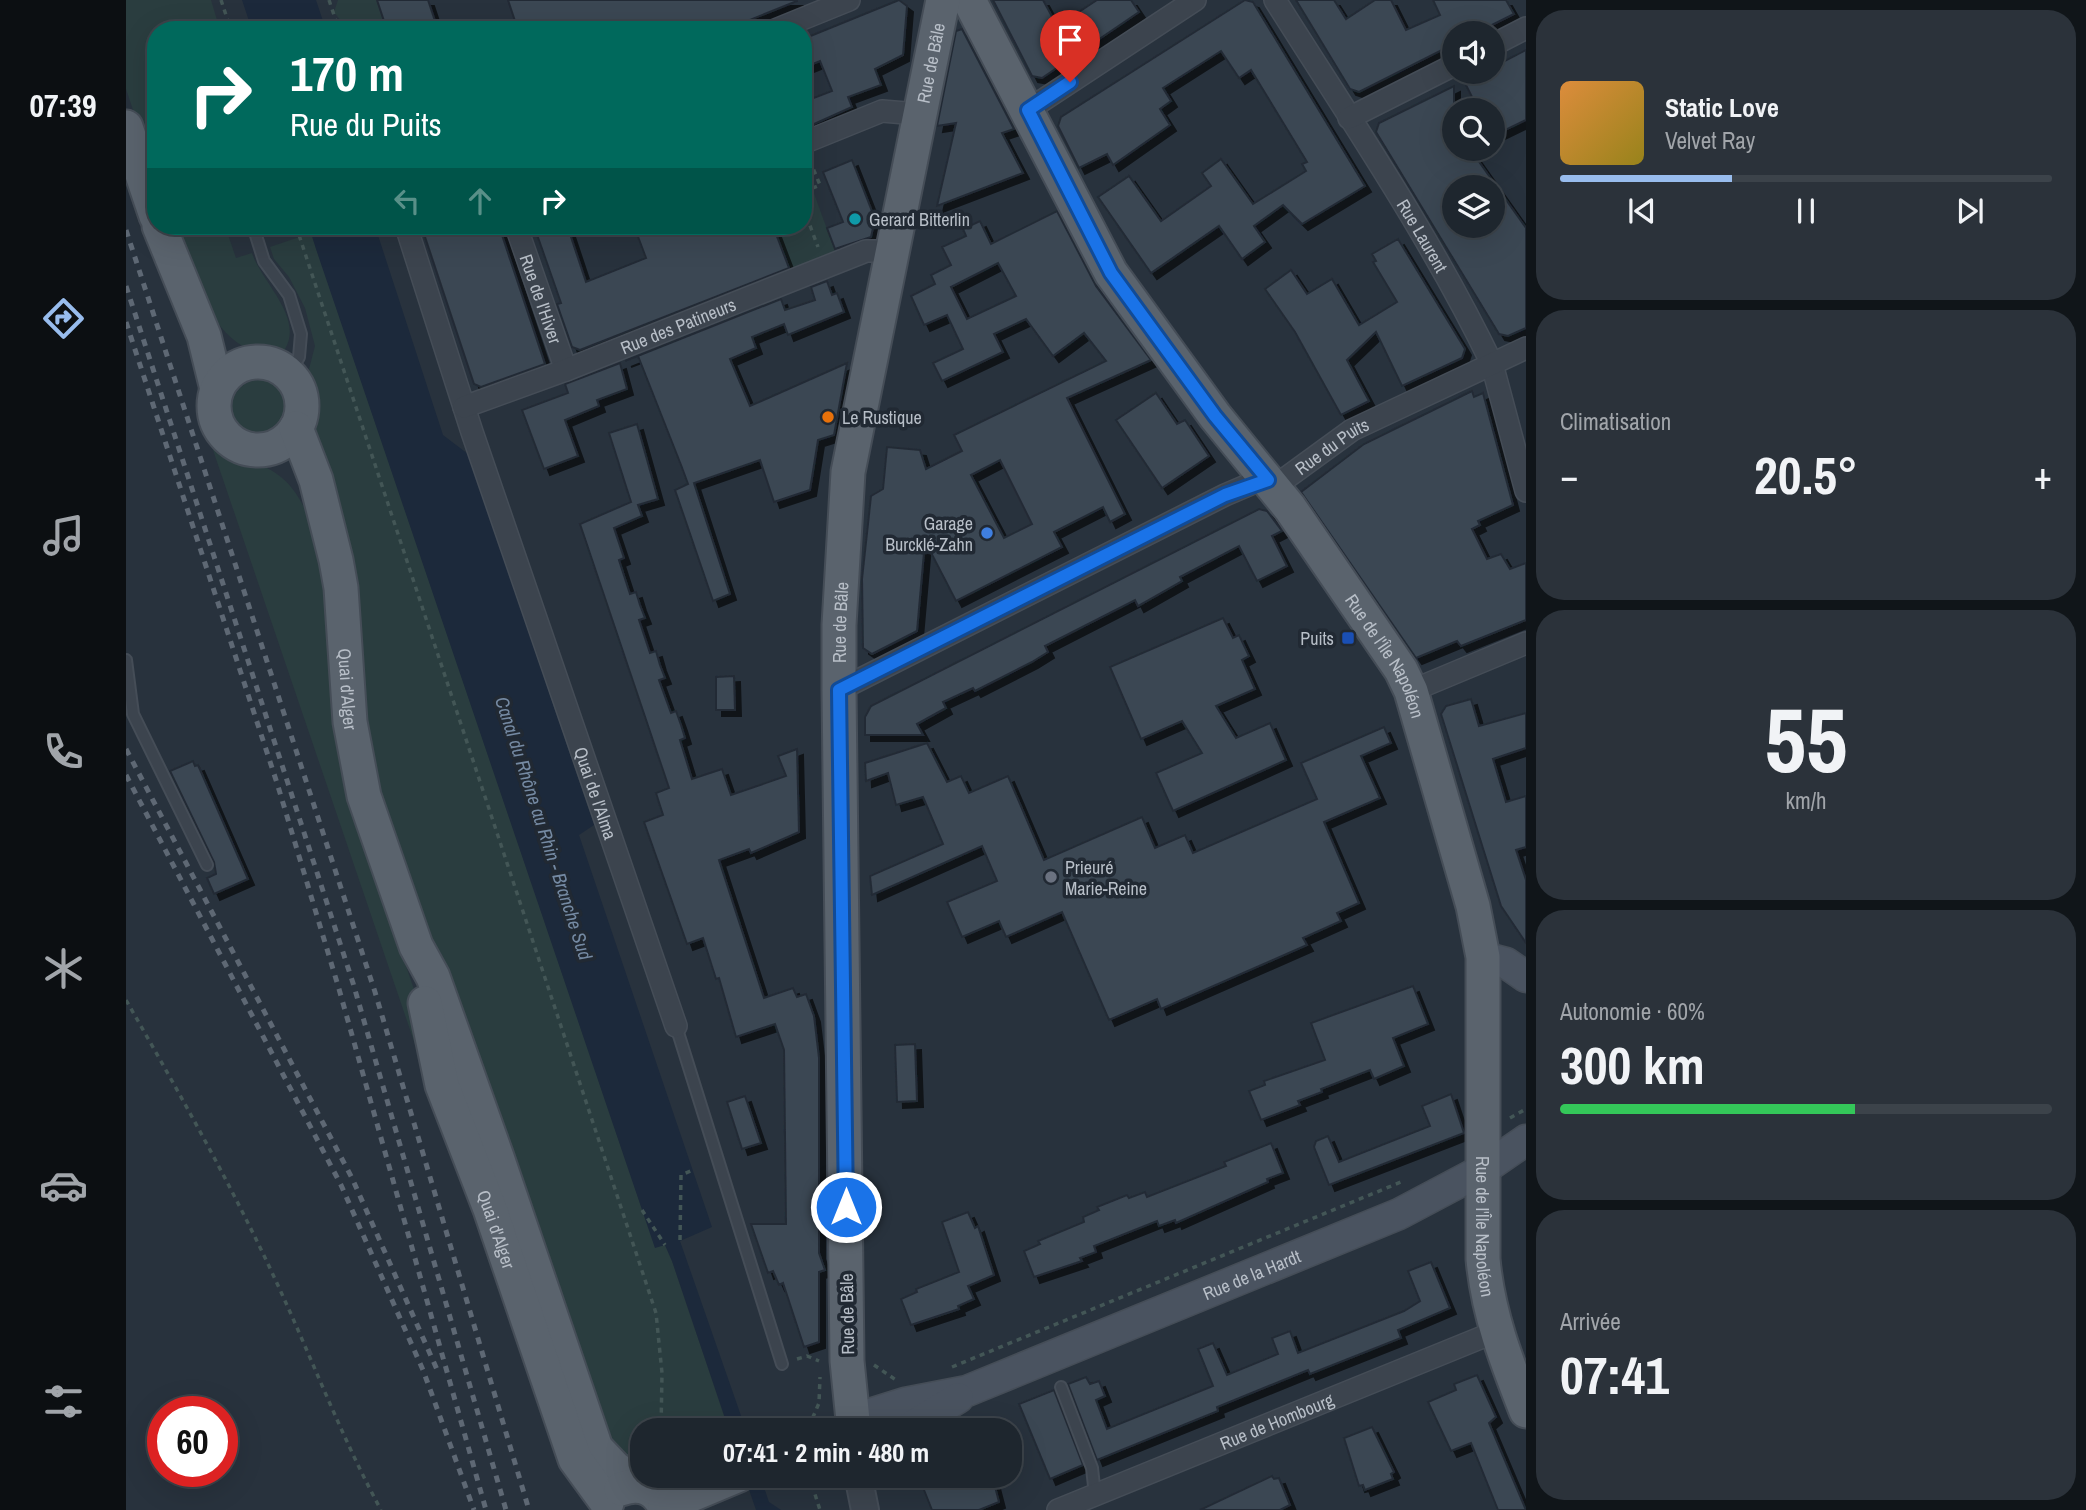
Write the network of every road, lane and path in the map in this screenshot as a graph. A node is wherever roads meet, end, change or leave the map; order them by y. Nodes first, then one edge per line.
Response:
1 (221, 0) edge
2 (329, 0) edge
3 (849, 0) edge
4 (943, 0) edge
5 (969, 0) edge
6 (1195, 0) edge
7 (1275, 0) edge
8 (227, 21) edge
9 (336, 21) edge
10 (797, 21) edge
11 (1526, 28) edge
12 (1505, 39) edge
13 (1442, 71) edge
14 (1028, 110) junction
15 (918, 114) junction
16 (1349, 118) junction
17 (126, 127) edge
18 (812, 145) edge
19 (812, 165) edge
20 (812, 188) edge
21 (147, 189) edge
22 (812, 231) edge
23 (163, 235) edge
24 (256, 235) edge
25 (299, 235) edge
26 (409, 235) edge
27 (519, 235) edge
28 (892, 251) junction
29 (826, 268) junction
30 (204, 336) junction
31 (1526, 348) edge
32 (250, 363) junction
33 (1492, 364) junction
34 (566, 370) junction
35 (288, 375) junction
36 (218, 389) junction
37 (464, 407) junction
38 (296, 428) junction
39 (261, 450) junction
40 (1268, 480) junction
41 (1526, 492) edge
42 (321, 509) junction
43 (1526, 643) edge
44 (126, 660) edge
45 (839, 690) junction
46 (1411, 691) junction
47 (207, 865) dead end
48 (416, 946) junction
49 (1483, 957) junction
50 (1526, 977) edge
51 (126, 1000) edge
52 (676, 1026) joint
53 (1526, 1108) edge
54 (1485, 1132) junction
55 (1526, 1140) edge
56 (1484, 1169) junction
57 (693, 1170) dead end
58 (1402, 1182) dead end
59 (642, 1210) dead end
60 (680, 1240) dead end
61 (665, 1245) dead end
62 (1495, 1332) junction
63 (782, 1364) joint
64 (829, 1366) junction
65 (940, 1371) dead end
66 (904, 1384) dead end
67 (1061, 1387) dead end
68 (967, 1391) junction
69 (1526, 1411) edge
70 (661, 1418) edge
71 (811, 1418) edge
72 (843, 1418) edge
73 (866, 1418) edge
74 (925, 1418) edge
75 (698, 1488) edge
76 (813, 1488) edge
77 (861, 1488) edge
78 (657, 1501) edge
79 (1097, 1503) edge
80 (606, 1507) edge
81 (381, 1510) edge
82 (820, 1510) edge
83 (865, 1510) edge
84 (1058, 1510) edge

1 - 8 path
2 - 9 path
3 - 10 street
4 - 15 main road, Rue de Bâle
5 - 14 main road, Rue de l'Île Napoléon
6 - 14 street
7 - 16 street, Rue Laurent
11 - 12 street
13 - 16 street
14 - 40 main road, Rue de l'Île Napoléon
15 - 18 street
15 - 28 main road, Rue de Bâle
16 - 33 street, Rue Laurent
17 - 21 main road
19 - 20 path
22 - 29 path
23 - 30 main road, Quai d'Alger
24 - 35 lane
25 - 70 path
26 - 37 street, Quai de l'Alma
27 - 34 street, Rue de l'Hiver
28 - 29 street, Rue des Patineurs
28 - 45 main road, Rue de Bâle
29 - 34 street, Rue des Patineurs
30 - 32 main road
30 - 36 main road, Quai d'Alger
31 - 33 street, Rue du Puits
32 - 35 main road
32 - 36 main road
33 - 40 street, Rue du Puits
33 - 41 street, Rue Laurent
34 - 37 street, Rue des Patineurs
35 - 38 main road, Quai d'Alger
36 - 39 main road, Quai d'Alger
37 - 52 street, Quai de l'Alma
38 - 39 main road
38 - 42 main road, Quai d'Alger
39 - 42 main road, Quai d'Alger
40 - 45 street, Rue du Puits
40 - 46 main road, Rue de l'Île Napoléon
42 - 48 main road, Quai d'Alger
43 - 46 street
44 - 47 lane
45 - 64 main road, Rue de Bâle
46 - 49 main road, Rue de l'Île Napoléon
48 - 78 main road, Quai d'Alger
48 - 80 main road, Quai d'Alger
49 - 50 main road
49 - 54 main road, Rue de l'Île Napoléon
51 - 81 path
52 - 63 lane, Quai de l'Alma
53 - 54 path
54 - 56 main road, Rue de l'Île Napoléon
55 - 56 main road, Rue de la Hardt
56 - 62 main road, Rue de l'Île Napoléon
56 - 68 main road, Rue de la Hardt
57 - 60 path
58 - 65 path
59 - 61 path
62 - 69 main road, Rue de l'Île Napoléon
62 - 79 street, Rue de Hombourg
63 - 64 path
64 - 66 path
64 - 71 path
64 - 72 main road, Rue de Bâle
67 - 79 lane
68 - 73 main road, Rue de la Hardt
68 - 74 main road, Rue de la Hardt
75 - 78 main road
76 - 82 path
77 - 83 street
78 - 80 main road
79 - 84 street, Rue de Hombourg

